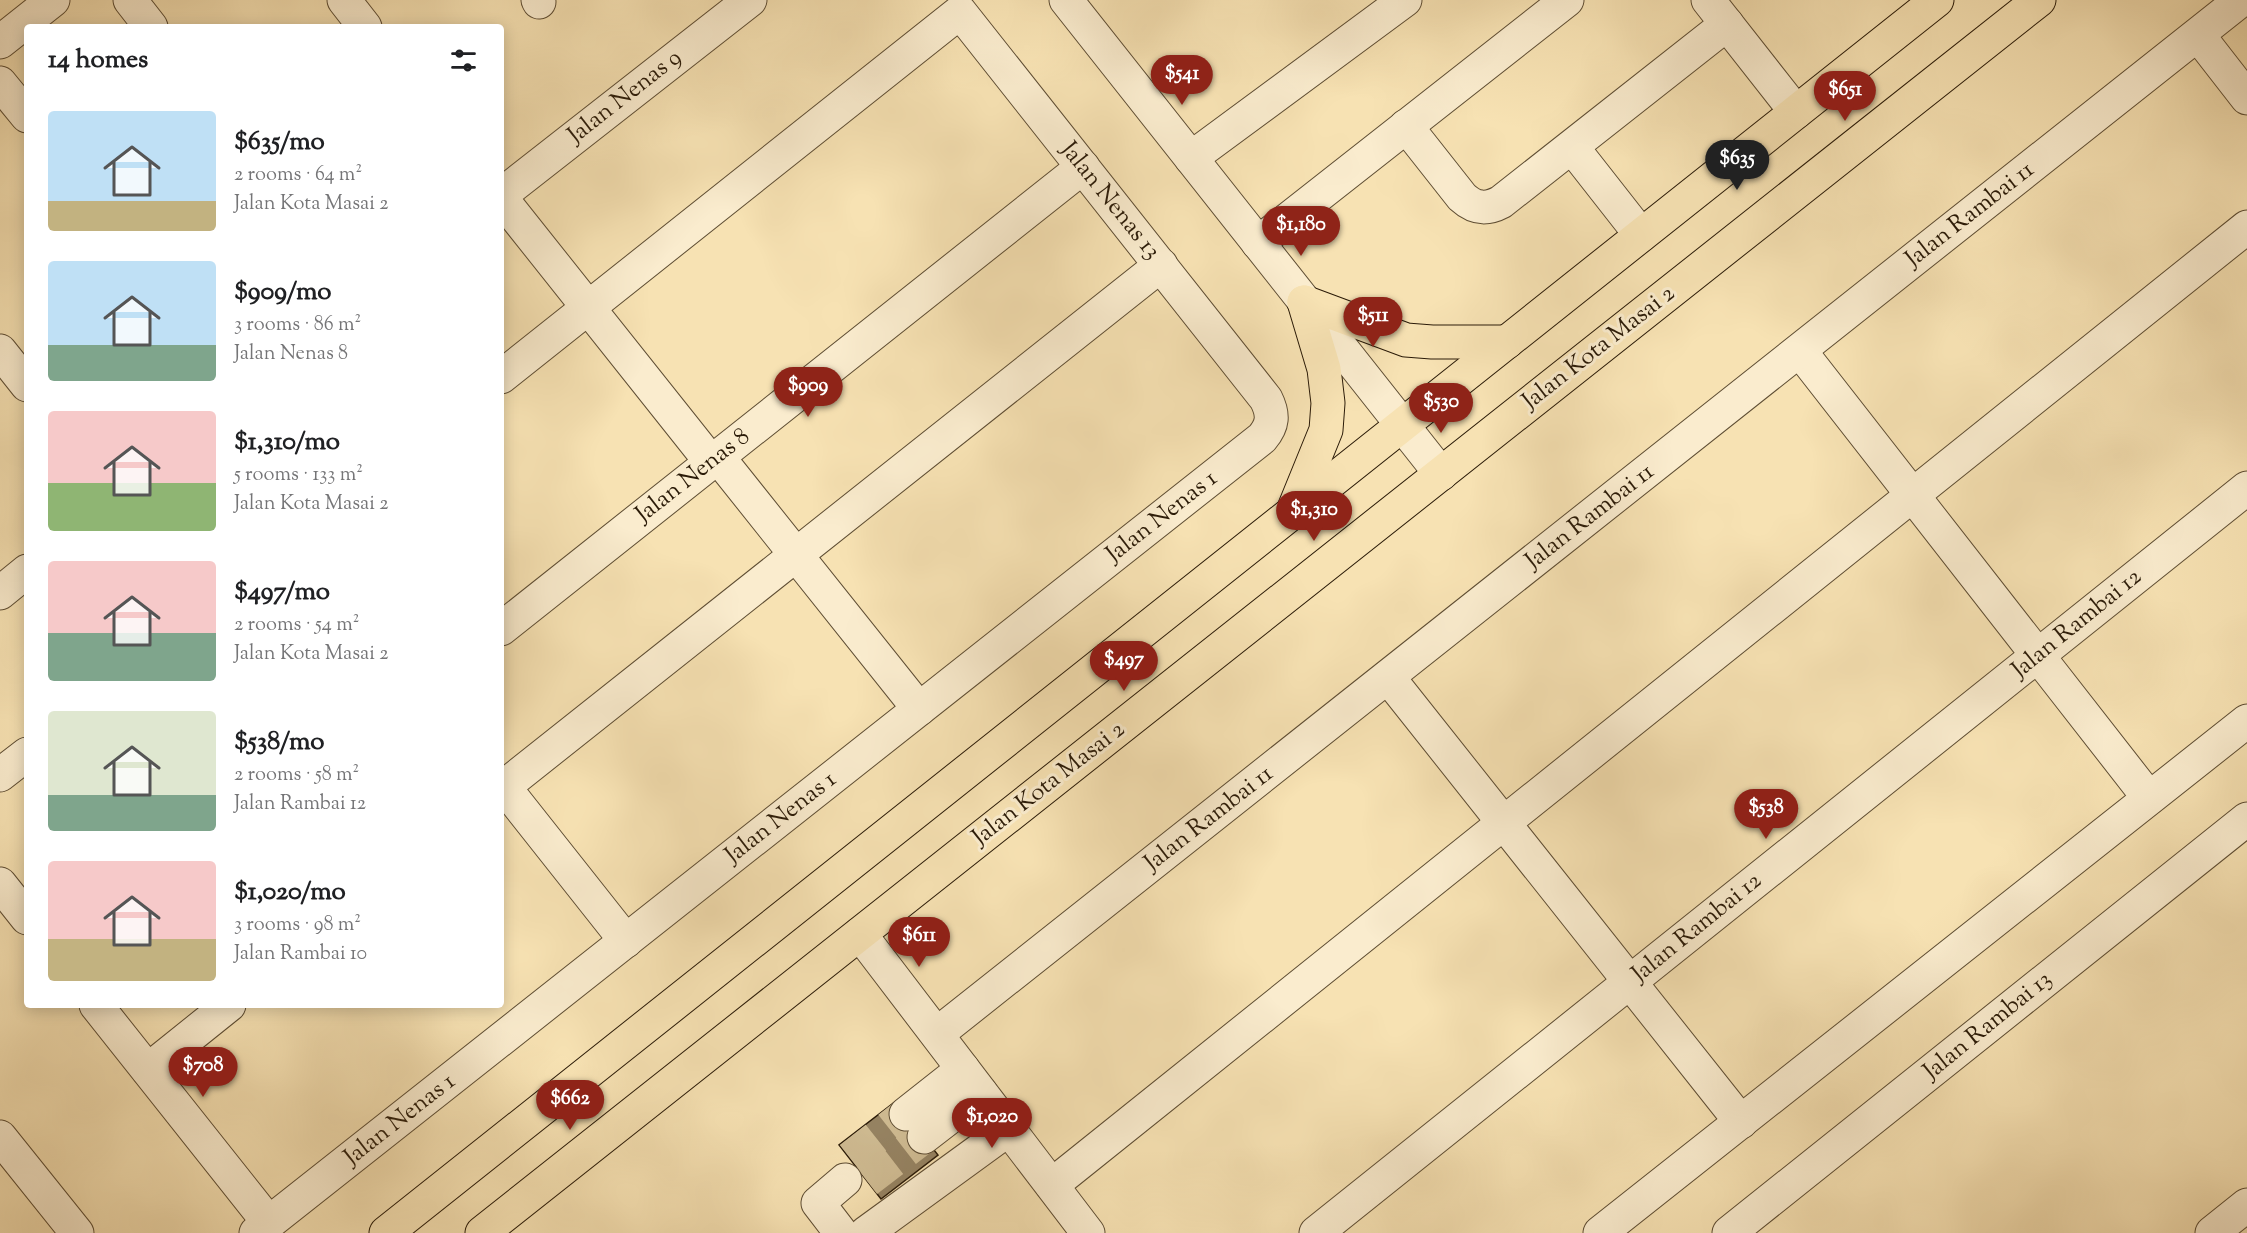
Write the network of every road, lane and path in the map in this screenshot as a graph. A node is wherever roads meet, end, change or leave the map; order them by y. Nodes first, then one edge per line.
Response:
1 (53, 0) edge
2 (129, 0) edge
3 (344, 0) edge
4 (750, 0) edge
5 (1066, 0) edge
6 (1405, 0) edge
7 (1567, 0) edge
8 (1937, 0) edge
9 (2039, 0) edge
10 (2241, 0) edge
11 (1717, 12) edge
12 (149, 24) edge
13 (363, 24) edge
14 (2198, 35) junction
15 (0, 42) edge
16 (0, 82) edge
17 (2247, 98) edge
18 (1796, 112) junction
19 (24, 113) edge
20 (1406, 126) junction
21 (1572, 147) junction
22 (1191, 158) junction
23 (1083, 167) junction
24 (504, 194) edge
25 (504, 200) edge
26 (2247, 227) edge
27 (1641, 235) junction
28 (1258, 243) junction
29 (1161, 265) junction
30 (1304, 302) junction
31 (588, 308) junction
32 (1507, 342) junction
33 (0, 351) edge
34 (1800, 351) junction
35 (504, 375) edge
36 (24, 381) edge
37 (1259, 390) joint
38 (1402, 425) junction
39 (714, 460) junction
40 (1441, 474) junction
41 (2247, 488) edge
42 (1913, 495) junction
43 (1292, 513) junction
44 (797, 555) junction
45 (24, 573) edge
46 (0, 593) edge
47 (504, 627) edge
48 (2037, 656) junction
49 (1388, 677) junction
50 (919, 709) junction
51 (2247, 721) edge
52 (24, 756) edge
53 (0, 775) edge
54 (504, 784) edge
55 (504, 788) edge
56 (2149, 798) junction
57 (2247, 819) edge
58 (1504, 822) junction
59 (0, 884) edge
60 (24, 914) edge
61 (860, 934) junction
62 (626, 941) junction
63 (1631, 981) junction
64 (98, 1008) edge
65 (226, 1008) edge
66 (938, 1034) junction
67 (148, 1070) junction
68 (972, 1081) junction
69 (1741, 1122) junction
70 (915, 1126) tunnel mouth
71 (1009, 1129) junction
72 (0, 1137) edge
73 (854, 1173) tunnel mouth
74 (1052, 1185) junction
75 (2247, 1205) edge
76 (263, 1228) edge
77 (76, 1233) edge
78 (386, 1233) edge
79 (482, 1233) edge
80 (841, 1233) edge
81 (866, 1233) edge
82 (1089, 1233) edge
83 (1316, 1233) edge
84 (1600, 1233) edge
85 (1729, 1233) edge
86 (2212, 1233) edge

1 - 15 street
2 - 12 street
3 - 13 street
4 - 24 street, Jalan Nenas 9
5 - 22 street
6 - 22 street
7 - 20 street
8 - 18 main road
9 - 40 main road, Jalan Kota Masai 2
10 - 14 street, Jalan Rambai 11
11 - 18 street
11 - 21 street
14 - 17 street
14 - 34 street, Jalan Rambai 11
16 - 19 street
18 - 27 main road
20 - 21 street
20 - 28 street
21 - 27 street
22 - 28 street
23 - 29 street, Jalan Nenas 13
23 - 31 street, Jalan Nenas 13
23 - 39 street, Jalan Nenas 8
25 - 31 street
26 - 42 street
27 - 32 main road
28 - 30 street
29 - 37 street, Jalan Nenas 13
29 - 44 street
30 - 32 main road
30 - 38 street
30 - 43 main road
31 - 35 street
31 - 39 street
32 - 38 main road
33 - 36 street
34 - 42 street
34 - 49 street, Jalan Rambai 11
37 - 50 street, Jalan Nenas 1
38 - 40 street
38 - 43 main road
39 - 44 street
39 - 47 street, Jalan Nenas 8
40 - 61 main road, Jalan Kota Masai 2
41 - 48 street, Jalan Rambai 12
42 - 48 street
42 - 58 street
43 - 78 main road
44 - 50 street
44 - 54 street
45 - 46 street
48 - 56 street
48 - 63 street, Jalan Rambai 12
49 - 58 street
49 - 66 street, Jalan Rambai 11
50 - 62 street, Jalan Nenas 1
51 - 56 street
52 - 53 street
55 - 62 street
56 - 69 street
57 - 85 street, Jalan Rambai 13
58 - 63 street
58 - 74 street
59 - 60 street
61 - 66 street
61 - 79 main road, Jalan Kota Masai 2
62 - 76 street, Jalan Nenas 1
63 - 69 street
63 - 83 street, Jalan Rambai 12
64 - 67 street
65 - 67 street
66 - 68 street
67 - 76 street
68 - 70 street
68 - 71 street
69 - 84 street
71 - 74 street
71 - 81 street
72 - 77 street
73 - 80 street
74 - 82 street
75 - 86 street

